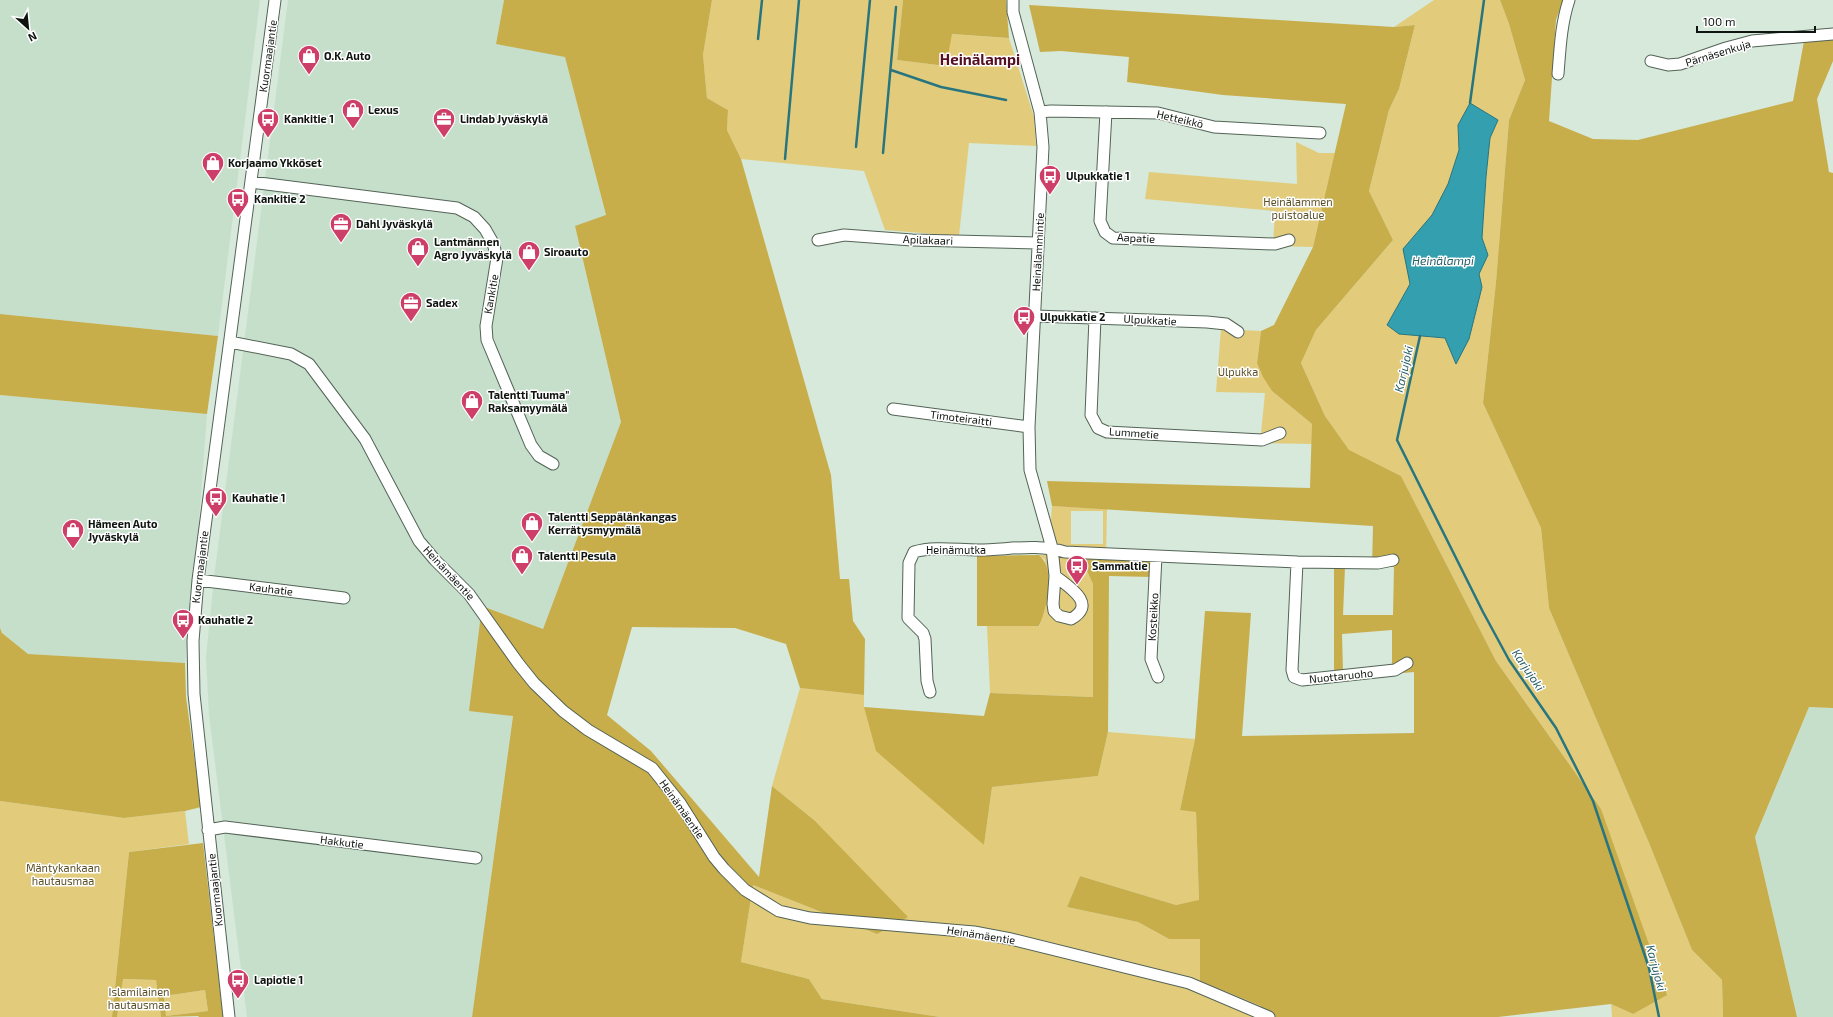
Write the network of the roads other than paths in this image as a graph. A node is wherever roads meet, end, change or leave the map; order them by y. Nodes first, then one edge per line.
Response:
1 (275, 0) edge
2 (1013, 0) edge
3 (1569, 0) edge
4 (1833, 34) edge
5 (1651, 61) dead end
6 (1558, 74) dead end
7 (1040, 112) junction
8 (1106, 112) junction
9 (1320, 133) dead end
10 (251, 182) junction
11 (818, 240) dead end
12 (1289, 240) dead end
13 (1038, 243) junction
14 (1035, 316) junction
15 (1095, 318) junction
16 (1238, 332) dead end
17 (230, 342) junction
18 (893, 409) dead end
19 (1029, 427) junction
20 (1280, 433) dead end
21 (553, 464) dead end
22 (1052, 548) junction
23 (1156, 556) junction
24 (1393, 560) dead end
25 (1297, 562) junction
26 (1055, 576) dead end
27 (198, 580) junction
28 (344, 598) dead end
29 (1407, 663) dead end
30 (1158, 676) dead end
31 (930, 692) dead end
32 (208, 830) junction
33 (476, 858) dead end
34 (229, 1017) edge
35 (1269, 1017) edge

1 - 10 street, Kuormaajantie
2 - 7 street, Heinälammintie
3 - 6 street
4 - 5 street, Pärnäsenkuja
7 - 8 street, Hetteikkö
7 - 13 street, Heinälammintie
8 - 9 street, Hetteikkö
8 - 12 street, Aapatie
10 - 17 street, Kuormaajantie
10 - 21 street, Kankitie
11 - 13 street, Apilakaari
13 - 14 street, Heinälammintie
14 - 15 street, Ulpukkatie
14 - 19 street, Heinälammintie
15 - 16 street, Ulpukkatie
15 - 20 street, Lummetie
17 - 27 street, Kuormaajantie
17 - 35 street, Heinämäentie
18 - 19 street, Timoteiraitti
19 - 22 street, Heinälammintie
22 - 23 street
22 - 26 street, Heinälammintie
22 - 31 street, Heinämutka
23 - 25 street
23 - 30 street, Kosteikko
24 - 25 street
25 - 29 street, Nuottaruoho
27 - 28 street, Kauhatie
27 - 32 street, Kuormaajantie
32 - 33 street, Hakkutie
32 - 34 street, Kuormaajantie

